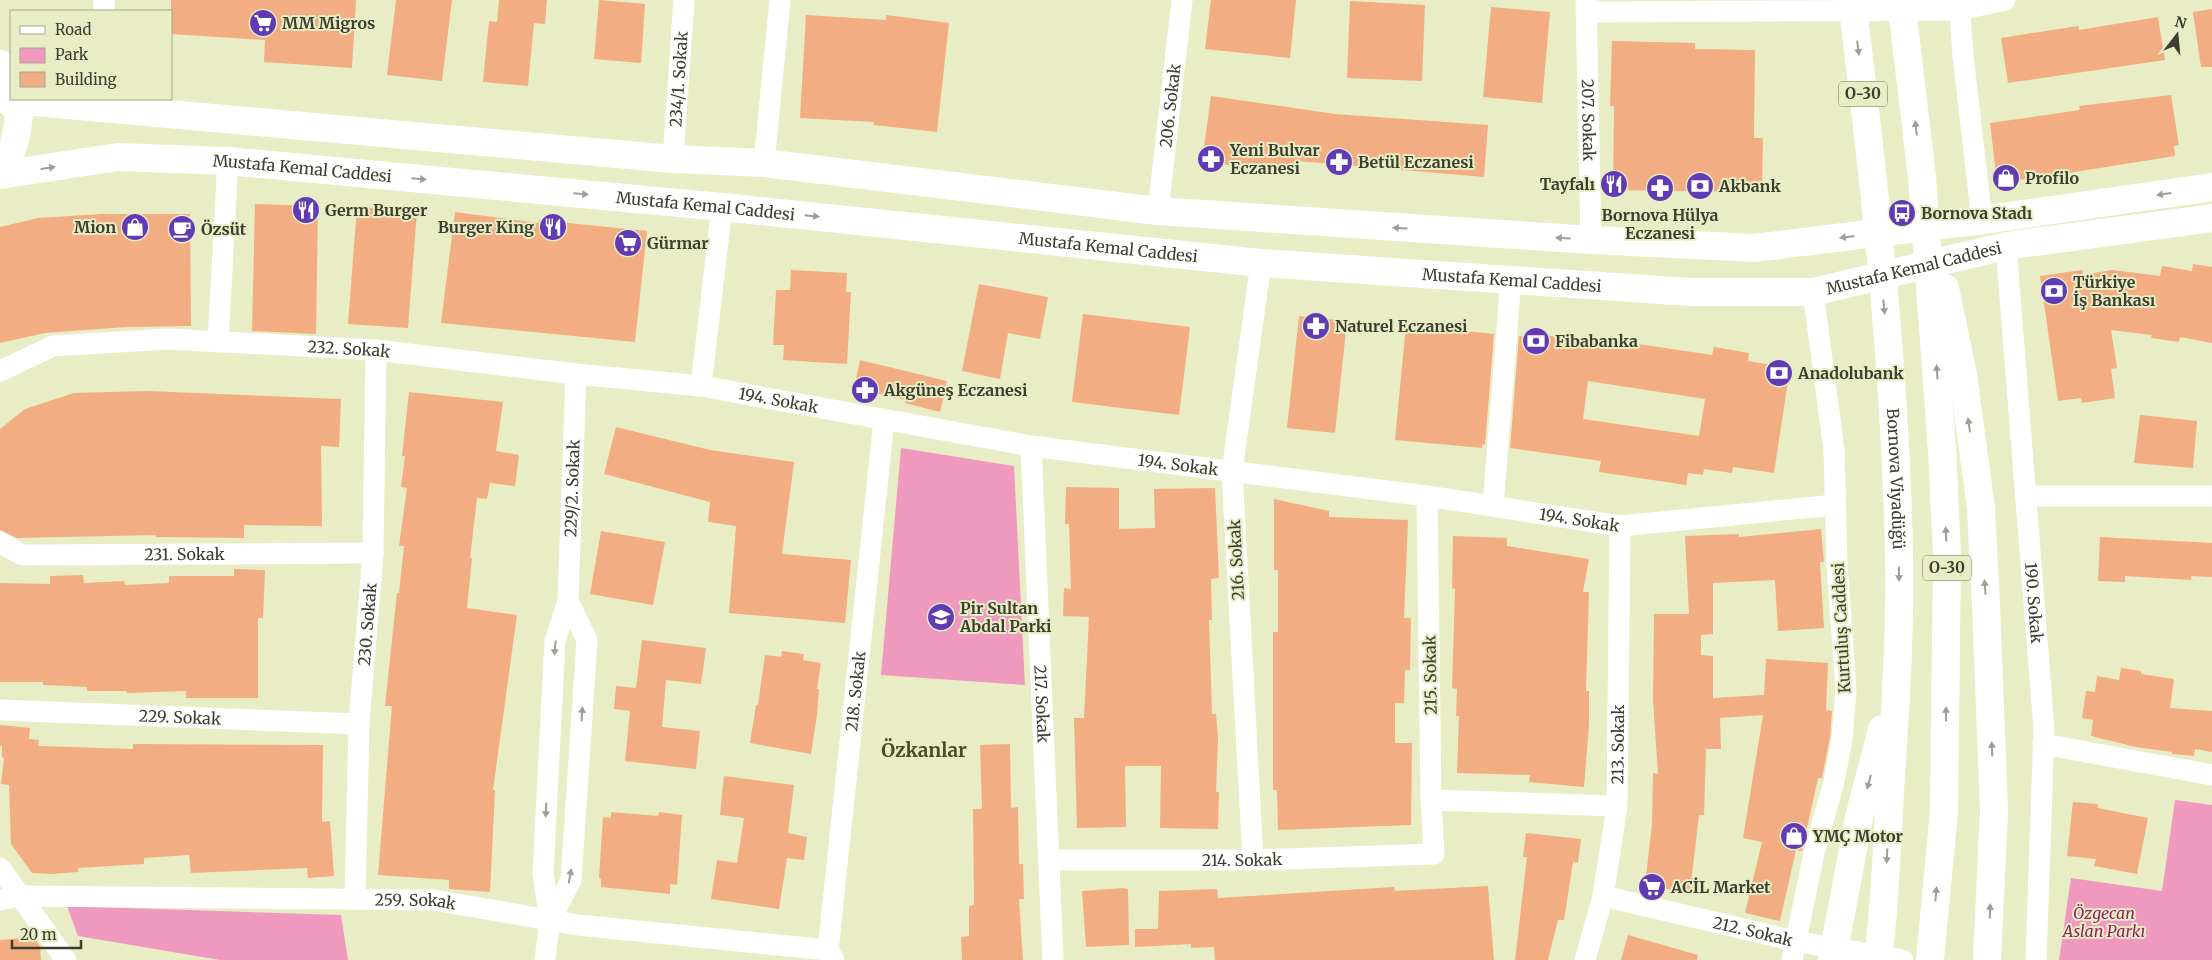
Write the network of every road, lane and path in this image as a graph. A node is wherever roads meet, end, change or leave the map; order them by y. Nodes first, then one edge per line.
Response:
1 (684, 0) edge
2 (780, 0) edge
3 (1182, 0) edge
4 (1852, 0) edge
5 (1901, 0) edge
6 (2005, 0) edge
7 (1959, 5) edge
8 (1586, 6) edge
9 (1718, 6) edge
10 (0, 64) edge
11 (4, 99) edge
12 (28, 100) edge
13 (98, 103) edge
14 (673, 159) junction
15 (228, 161) junction
16 (764, 163) junction
17 (0, 165) edge
18 (0, 175) edge
19 (1922, 177) junction
20 (2212, 187) edge
21 (722, 207) junction
22 (1158, 211) junction
23 (2212, 218) edge
24 (1982, 220) junction
25 (1591, 240) junction
26 (2006, 246) junction
27 (1261, 263) junction
28 (1511, 279) junction
29 (1813, 292) junction
30 (218, 342) junction
31 (376, 350) junction
32 (0, 372) edge
33 (576, 374) junction
34 (702, 386) junction
35 (884, 420) junction
36 (1031, 446) junction
37 (1232, 470) junction
38 (1427, 496) junction
39 (2026, 496) junction
40 (2212, 496) edge
41 (1835, 505) junction
42 (1493, 506) junction
43 (1620, 526) junction
44 (0, 542) edge
45 (373, 553) junction
46 (568, 601) junction
47 (1898, 667) junction
48 (0, 710) edge
49 (359, 724) junction
50 (2043, 744) junction
51 (2212, 775) edge
52 (1431, 800) junction
53 (1617, 806) junction
54 (1434, 854) joint
55 (1048, 860) junction
56 (1253, 860) junction
57 (0, 868) edge
58 (1603, 896) junction
59 (10, 898) edge
60 (355, 899) junction
61 (550, 920) junction
62 (1793, 950) edge
63 (831, 955) edge
64 (66, 960) edge
65 (545, 960) edge
66 (1053, 960) edge
67 (1585, 960) edge
68 (1832, 960) edge
69 (1878, 960) edge
70 (1903, 960) edge
71 (1930, 960) edge
72 (1987, 960) edge
73 (2036, 960) edge

1 - 14 street, 234/1. Sokak
2 - 16 street
3 - 22 street, 206. Sokak
4 -> 47 main road, Bornova Viyadüğü / O-30
19 -> 5 main road, O-30
6 - 7 street
7 - 9 street
7 - 24 street
8 - 9 street
8 - 25 street, 207. Sokak
10 - 11 main road
11 - 17 main road
12 - 13 main road, Mustafa Kemal Caddesi
13 - 14 main road, Mustafa Kemal Caddesi
14 - 16 main road, Mustafa Kemal Caddesi
18 -> 15 main road, Mustafa Kemal Caddesi
15 -> 21 main road, Mustafa Kemal Caddesi
15 - 30 street
16 - 22 main road, Mustafa Kemal Caddesi
71 -> 19 main road, O-30
72 -> 19 main road
20 -> 24 main road, Mustafa Kemal Caddesi
21 -> 27 main road, Mustafa Kemal Caddesi
21 - 34 street
25 -> 22 main road, Mustafa Kemal Caddesi
23 - 26 main road, Mustafa Kemal Caddesi
24 -> 25 main road, Mustafa Kemal Caddesi
26 - 29 main road, Mustafa Kemal Caddesi
26 - 39 street, 190. Sokak
27 - 28 main road, Mustafa Kemal Caddesi
27 - 37 street, 216. Sokak
28 - 29 main road, Mustafa Kemal Caddesi
28 - 42 street
29 - 41 street, Kurtuluş Caddesi
30 - 31 street, 232. Sokak
30 - 32 street, 232. Sokak
31 - 33 street, 232. Sokak
31 - 45 street, 230. Sokak
33 - 34 street, 232. Sokak
33 - 46 street, 229/2. Sokak
34 - 35 street, 194. Sokak
35 - 36 street, 194. Sokak
35 - 63 street, 218. Sokak
36 - 37 street, 194. Sokak
36 - 55 street, 217. Sokak
37 - 38 street, 194. Sokak
37 - 56 street, 216. Sokak
38 - 42 street, 194. Sokak
38 - 52 street, 215. Sokak
39 - 40 street
39 - 50 street, 190. Sokak
41 - 43 street, 194. Sokak
41 - 62 street, Kurtuluş Caddesi
42 - 43 street, 194. Sokak
43 - 53 street, 213. Sokak
44 - 45 street, 231. Sokak
45 - 49 street, 230. Sokak
46 -> 61 street
61 -> 46 street
47 -> 68 main road
47 -> 69 main road, Bornova Viyadüğü / O-30
48 - 49 street, 229. Sokak
49 - 60 street, 230. Sokak
50 - 51 street
50 - 73 street, 190. Sokak
52 - 53 street
52 - 54 street, 215. Sokak
53 - 58 street, 213. Sokak
54 - 56 street, 214. Sokak
55 - 56 street, 214. Sokak
55 - 66 street, 217. Sokak
57 - 59 street
58 - 62 street, 212. Sokak
58 - 67 street, 213. Sokak
59 - 60 street, 259. Sokak
59 - 64 street
60 - 61 street, 259. Sokak
61 - 63 street, 259. Sokak
61 - 65 street
62 - 70 street, 212. Sokak

